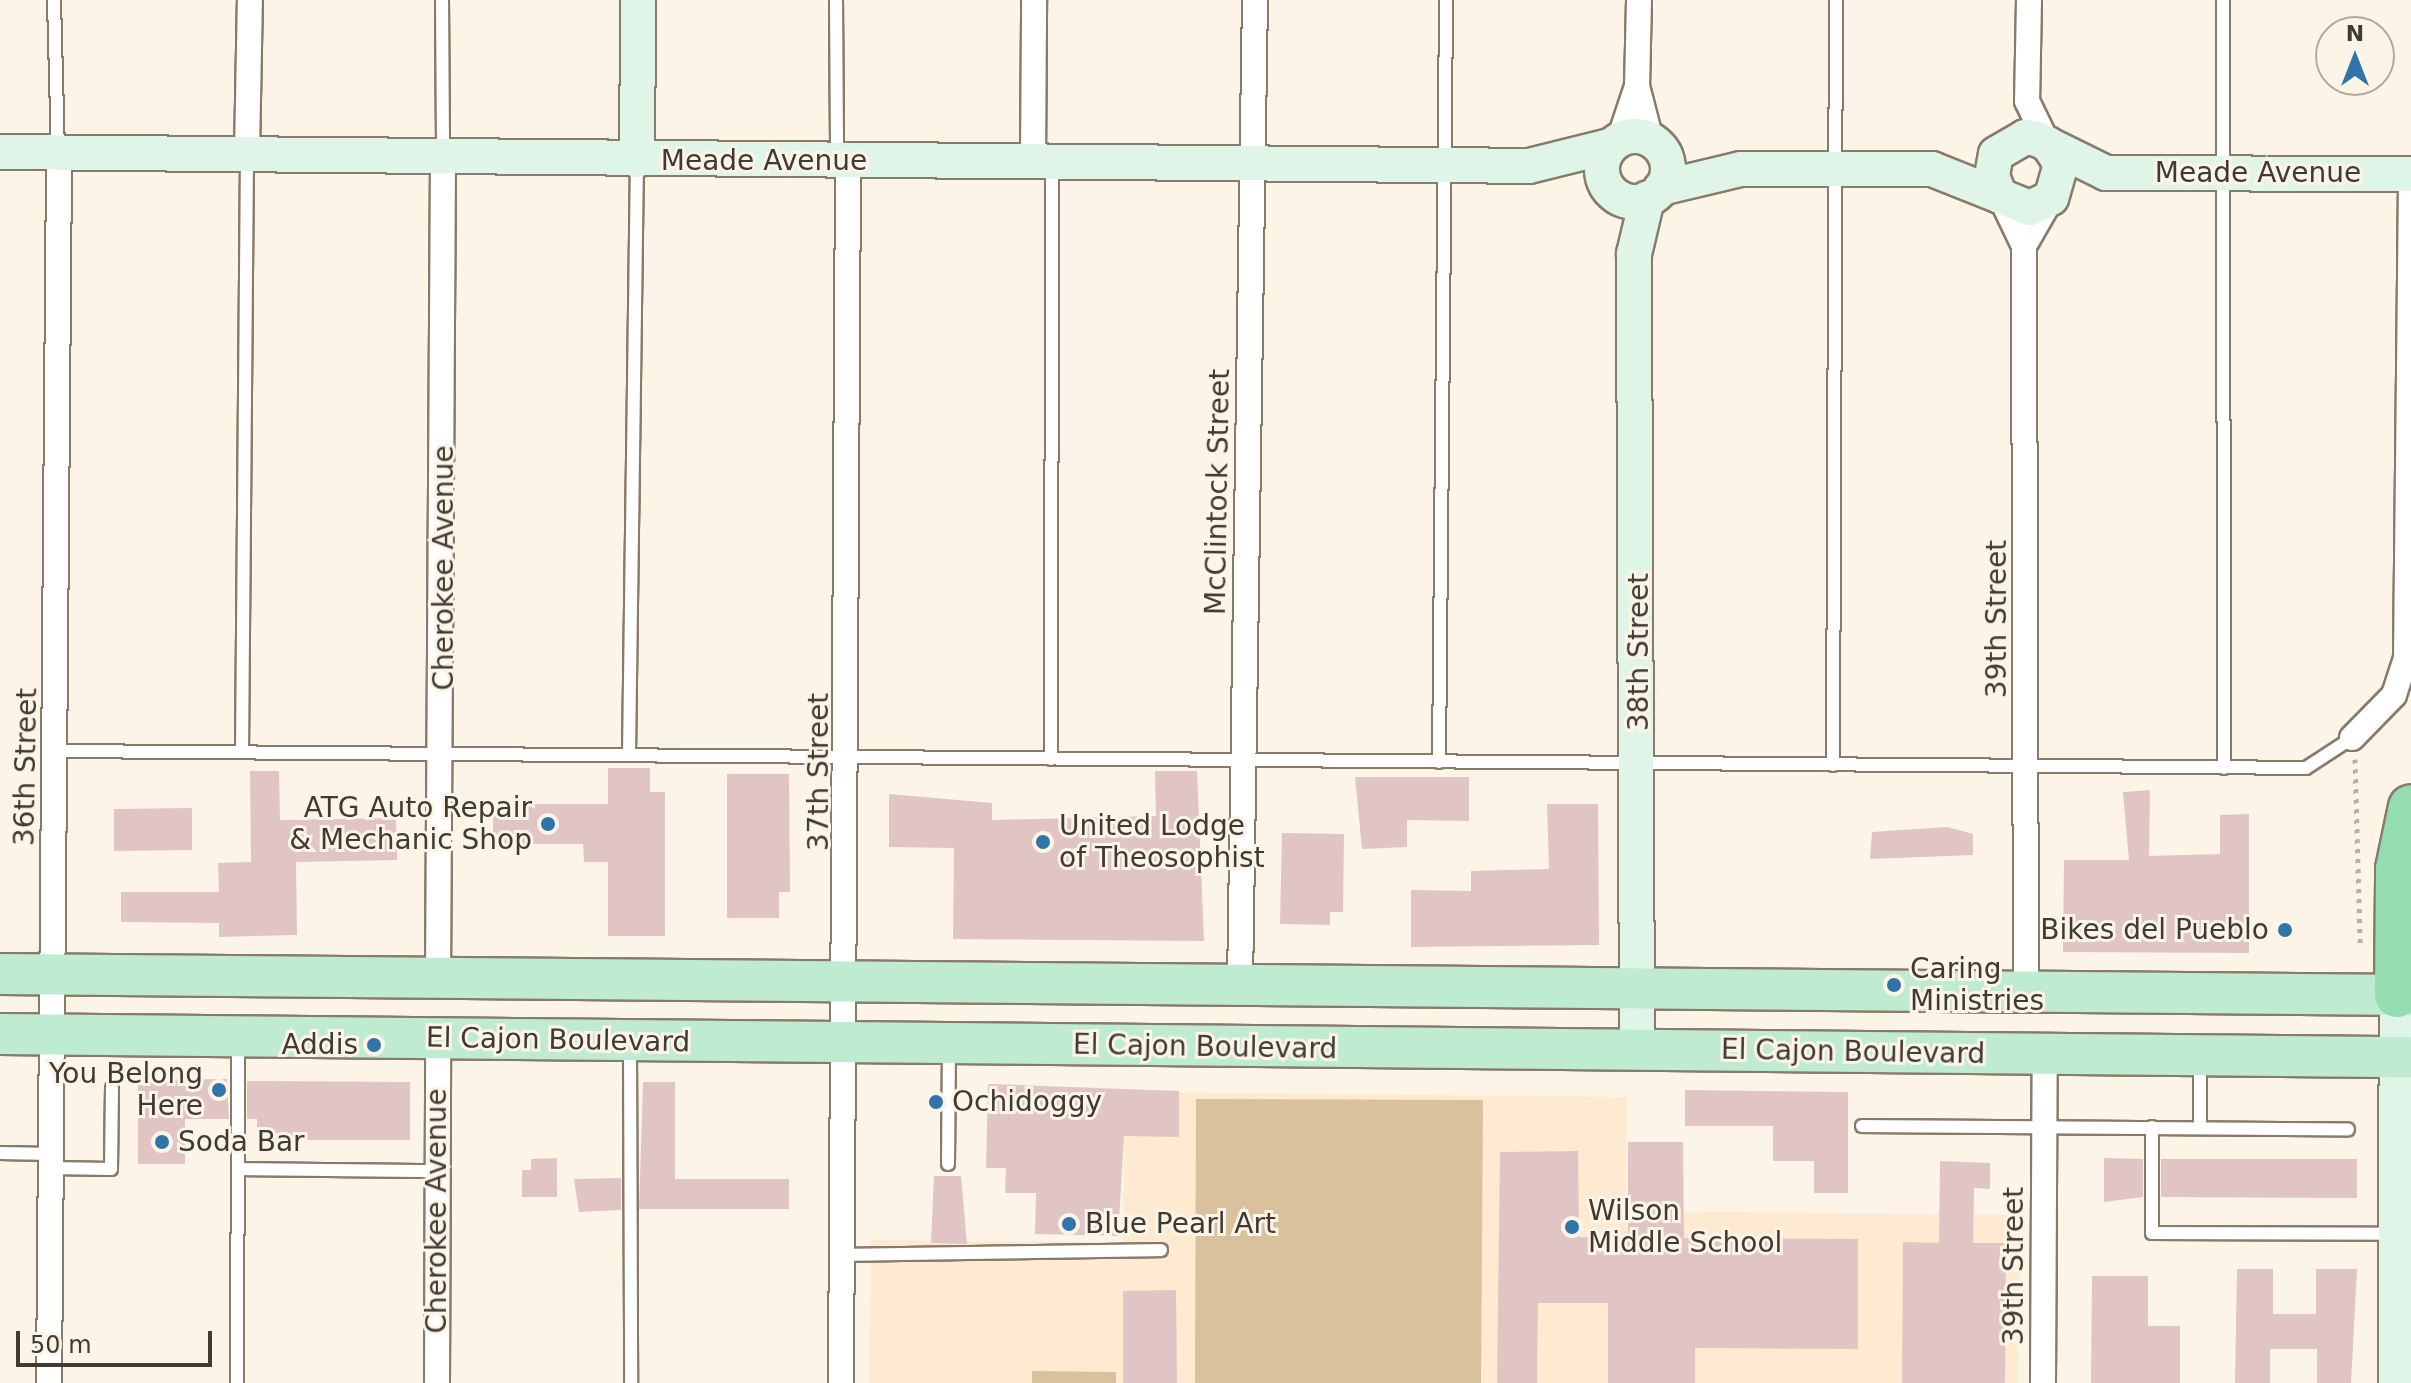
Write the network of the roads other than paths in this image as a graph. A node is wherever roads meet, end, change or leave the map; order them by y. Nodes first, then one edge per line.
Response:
1 (54, 0) edge
2 (250, 0) edge
3 (442, 0) edge
4 (638, 0) edge
5 (836, 0) edge
6 (1034, 0) edge
7 (1255, 0) edge
8 (1446, 0) edge
9 (1639, 0) edge
10 (1836, 0) edge
11 (2029, 0) edge
12 (2223, 0) edge
13 (2027, 101) junction
14 (1635, 143) junction
15 (2048, 144) junction
16 (2003, 146) junction
17 (0, 152) edge
18 (59, 152) junction
19 (247, 152) junction
20 (443, 158) junction
21 (637, 160) junction
22 (842, 161) junction
23 (1043, 161) junction
24 (1252, 163) junction
25 (1444, 166) junction
26 (1529, 166) junction
27 (1741, 169) junction
28 (1932, 169) junction
29 (1833, 170) junction
30 (2106, 173) junction
31 (2223, 174) junction
32 (2411, 174) edge
33 (2411, 180) edge
34 (1634, 193) junction
35 (2000, 196) junction
36 (2051, 198) junction
37 (2024, 246) junction
38 (2352, 738) joint
39 (56, 751) junction
40 (242, 752) junction
41 (442, 754) junction
42 (629, 755) junction
43 (850, 757) junction
44 (1051, 759) junction
45 (1244, 760) junction
46 (1439, 762) junction
47 (1639, 763) junction
48 (1833, 765) junction
49 (2028, 766) junction
50 (2224, 768) junction
51 (2411, 807) edge
52 (0, 974) edge
53 (53, 975) junction
54 (438, 978) junction
55 (846, 981) junction
56 (1240, 985) junction
57 (1637, 988) junction
58 (2026, 991) junction
59 (2404, 995) edge
60 (52, 1033) junction
61 (0, 1034) edge
62 (238, 1036) junction
63 (438, 1038) junction
64 (630, 1040) junction
65 (845, 1043) junction
66 (950, 1044) junction
67 (1637, 1050) junction
68 (2045, 1054) junction
69 (2200, 1056) junction
70 (2404, 1057) edge
71 (112, 1088) dead end
72 (1862, 1126) dead end
73 (2045, 1126) junction
74 (2152, 1127) junction
75 (2200, 1127) junction
76 (2348, 1129) dead end
77 (0, 1153) edge
78 (51, 1161) junction
79 (948, 1164) dead end
80 (238, 1169) junction
81 (437, 1171) junction
82 (2397, 1234) junction
83 (1161, 1250) dead end
84 (843, 1255) junction
85 (49, 1383) edge
86 (237, 1383) edge
87 (437, 1383) edge
88 (631, 1383) edge
89 (841, 1383) edge
90 (2043, 1383) edge
91 (2396, 1383) edge

1 - 18 lane
2 - 19 street
3 - 20 lane
4 - 21 main road
5 - 22 lane
6 - 23 street
7 - 24 street, McClintock Street
8 - 25 lane
9 - 14 street
10 - 29 lane
11 - 13 street
12 - 31 lane
13 - 15 street
13 - 16 street
14 - 26 main road, Meade Avenue
14 - 27 main road, Meade Avenue
14 - 34 main road
14 - 34 main road
15 - 16 main road, Meade Avenue
15 - 30 main road, Meade Avenue
15 - 36 main road
16 - 28 main road, Meade Avenue
16 - 35 main road
17 - 18 main road, Meade Avenue
18 - 19 main road, Meade Avenue
18 - 39 street, 36th Street
19 - 20 main road, Meade Avenue
19 - 40 lane
20 - 21 main road, Meade Avenue
20 - 41 street, Cherokee Avenue
21 - 22 main road, Meade Avenue
21 - 42 lane
22 - 23 main road, Meade Avenue
22 - 43 street, 37th Street
23 - 24 main road, Meade Avenue
23 - 44 lane
24 - 25 main road, Meade Avenue
24 - 45 street, McClintock Street
25 - 26 main road, Meade Avenue
25 - 46 lane
26 - 34 main road, Meade Avenue
27 - 29 main road, Meade Avenue
27 - 34 main road, Meade Avenue
28 - 29 main road, Meade Avenue
28 - 35 main road, Meade Avenue
29 - 48 lane
30 - 31 main road, Meade Avenue
30 - 36 main road, Meade Avenue
31 - 32 main road, Meade Avenue
31 - 50 lane
33 - 38 street
34 - 47 main road, 38th Street
35 - 36 main road, Meade Avenue
35 - 37 street, 39th Street
36 - 37 street, 39th Street
37 - 49 street, 39th Street
38 - 50 lane
39 - 40 lane
39 - 53 street, 36th Street
40 - 41 lane
41 - 42 lane
41 - 54 street, Cherokee Avenue
42 - 43 lane
43 - 44 lane
43 - 55 street, 37th Street
44 - 45 lane
45 - 46 lane
45 - 56 street, McClintock Street
46 - 47 lane
47 - 48 lane
47 - 57 main road, 38th Street
48 - 49 lane
49 - 50 lane
49 - 58 street, 39th Street
51 - 59 highway
52 - 53 main road
53 - 54 main road
53 - 60 street, 36th Street
54 - 55 main road
55 - 56 main road
55 - 65 street, 37th Street
56 - 57 main road
57 - 58 main road
57 - 67 main road, 38th Street
58 - 59 main road
59 - 70 main road
60 - 61 main road, El Cajon Boulevard
60 - 62 main road, El Cajon Boulevard
60 - 78 street, 36th Street
62 - 63 main road, El Cajon Boulevard
62 - 80 lane
63 - 64 main road, El Cajon Boulevard
63 - 81 street, Cherokee Avenue
64 - 65 main road, El Cajon Boulevard
64 - 88 lane
65 - 66 main road, El Cajon Boulevard
65 - 84 street, 37th Street
66 - 67 main road, El Cajon Boulevard
66 - 79 lane
67 - 68 main road, El Cajon Boulevard
68 - 69 main road, El Cajon Boulevard
68 - 73 street, 39th Street
69 - 70 main road, El Cajon Boulevard
69 - 75 lane
70 - 82 main road
71 - 78 lane
72 - 73 lane
73 - 74 lane
73 - 90 street, 39th Street
74 - 75 lane
74 - 82 lane
75 - 76 lane
77 - 78 lane
78 - 85 street, 36th Street
80 - 81 lane
80 - 86 lane
81 - 87 street, Cherokee Avenue
82 - 91 main road
83 - 84 lane
84 - 89 street, 37th Street

